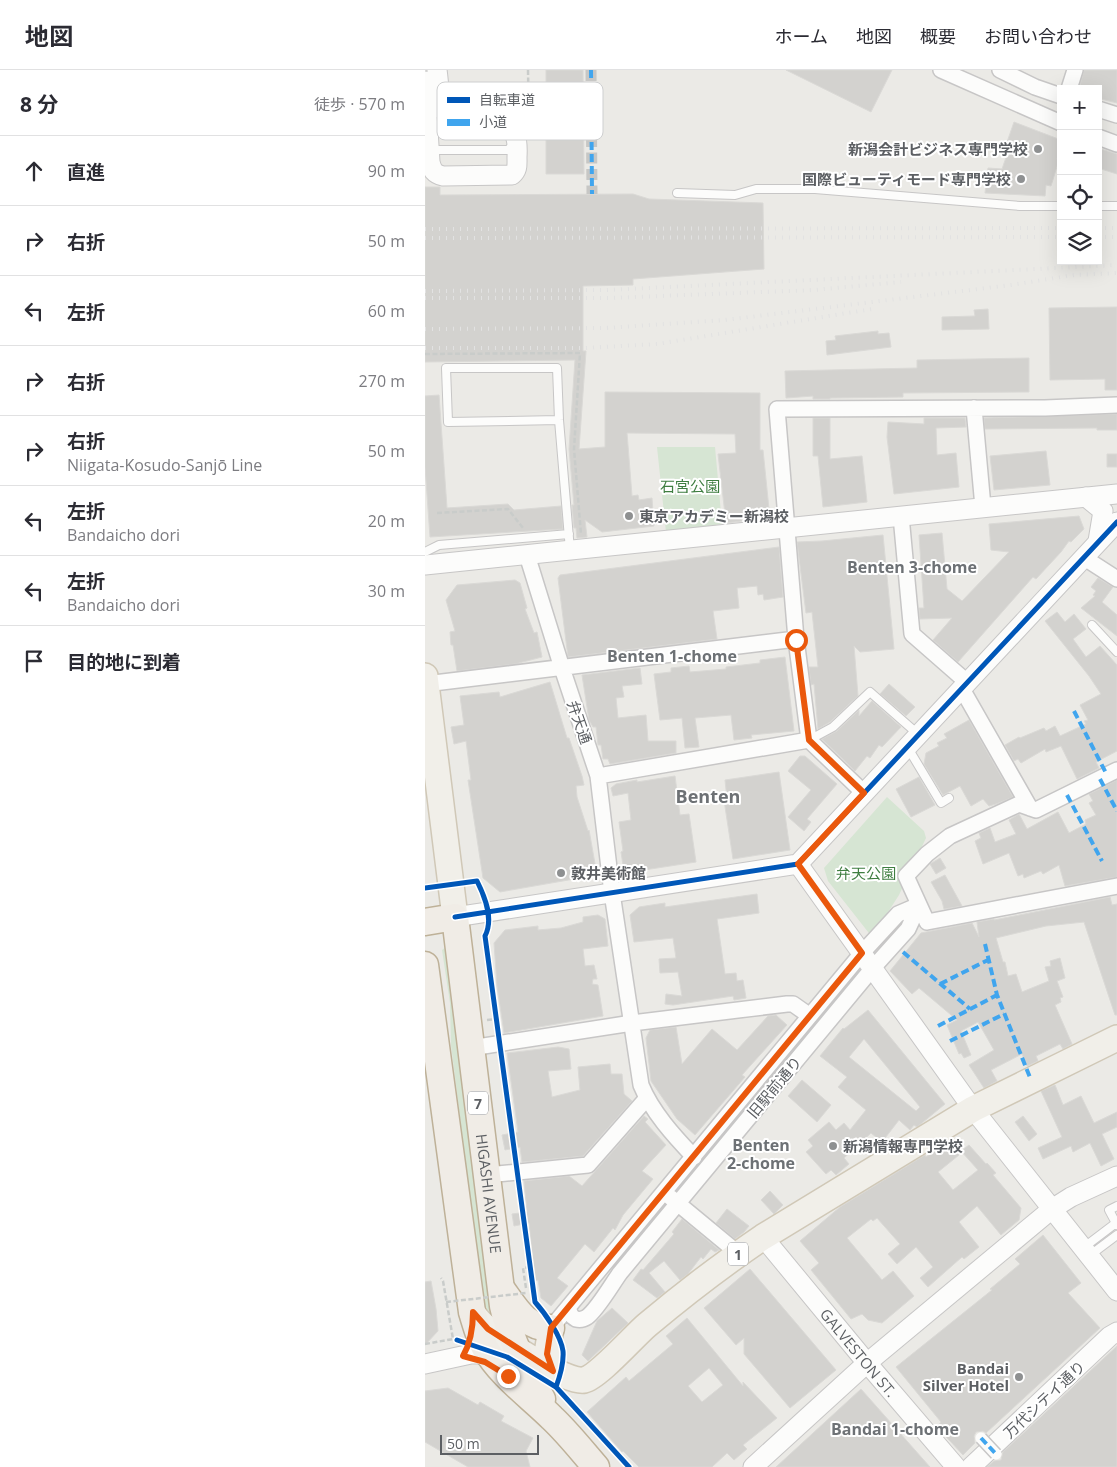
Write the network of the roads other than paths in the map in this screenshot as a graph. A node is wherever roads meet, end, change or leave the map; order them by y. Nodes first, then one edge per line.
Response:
1 (941, 70) edge
2 (1075, 70) edge
3 (1004, 71) edge
4 (425, 81) edge
5 (1070, 85) edge
6 (1057, 95) edge
7 (998, 96) junction
8 (1102, 110) edge
9 (1117, 115) edge
10 (1057, 118) edge
11 (1102, 138) edge
12 (517, 141) joint
13 (1117, 144) edge
14 (429, 150) junction
15 (677, 193) dead end
16 (1057, 206) edge
17 (1102, 206) edge
18 (1117, 206) edge
19 (1117, 405) edge
20 (974, 408) junction
21 (559, 420) junction
22 (1117, 494) edge
23 (1086, 497) junction
24 (983, 507) junction
25 (901, 516) junction
26 (1117, 522) edge
27 (787, 527) junction
28 (1098, 541) junction
29 (574, 542) junction
30 (425, 552) edge
31 (527, 555) junction
32 (1083, 557) junction
33 (425, 566) edge
34 (1117, 579) edge
35 (1092, 625) dead end
36 (796, 640) junction
37 (1117, 652) edge
38 (562, 668) junction
39 (425, 681) edge
40 (965, 686) junction
41 (809, 740) junction
42 (913, 741) junction
43 (1117, 770) edge
44 (598, 776) junction
45 (864, 793) junction
46 (949, 798) dead end
47 (1030, 808) junction
48 (798, 864) junction
49 (1117, 886) edge
50 (612, 893) junction
51 (919, 905) junction
52 (455, 917) junction
53 (425, 922) edge
54 (867, 961) junction
55 (425, 965) edge
56 (810, 1016) junction
57 (632, 1024) junction
58 (1117, 1038) edge
59 (471, 1048) junction
60 (431, 1054) edge
61 (647, 1098) junction
62 (973, 1109) junction
63 (698, 1152) junction
64 (715, 1158) junction
65 (487, 1176) junction
66 (1117, 1176) edge
67 (664, 1192) junction
68 (679, 1204) junction
69 (1117, 1206) edge
70 (1052, 1209) junction
71 (1117, 1224) edge
72 (1117, 1235) edge
73 (763, 1237) junction
74 (1086, 1252) junction
75 (739, 1254) junction
76 (501, 1288) junction
77 (1117, 1291) edge
78 (569, 1306) junction
79 (473, 1312) junction
80 (551, 1328) junction
81 (1117, 1332) edge
82 (517, 1348) junction
83 (463, 1356) junction
84 (867, 1363) junction
85 (425, 1364) edge
86 (500, 1367) junction
87 (544, 1380) junction
88 (554, 1419) junction
89 (981, 1438) dead end
90 (996, 1454) dead end
91 (576, 1457) edge
92 (596, 1467) edge
93 (753, 1467) edge
94 (956, 1467) edge
95 (971, 1467) edge

1 - 7 street
2 - 5 street
3 - 6 street
3 - 7 street
4 - 14 street
7 - 10 street
8 - 9 street
11 - 13 street
12 - 14 lane
12 - 14 street
15 - 16 lane
17 - 18 lane
19 - 20 street
20 - 24 street
20 - 27 street
21 - 21 lane
21 - 29 lane
22 - 23 street
23 - 24 street
23 - 28 street
24 - 25 street
25 - 27 street
25 - 40 street
26 - 28 street
27 - 29 street
27 - 36 street
28 - 32 street
29 - 30 lane
29 - 31 street
31 - 33 street
31 - 38 street, 弁天通
32 - 34 street
32 - 40 street
35 - 37 lane
36 - 38 street
36 - 41 street
38 - 39 street
38 - 44 street, 弁天通
39 - 52 main road
40 - 42 street
40 - 47 street
41 - 42 lane
41 - 44 street
41 - 45 street
42 - 45 street
42 - 46 lane
43 - 47 street
44 - 50 street, 弁天通
45 - 48 street
47 - 51 street
48 - 50 street
48 - 54 street
49 - 51 street
50 - 52 street
50 - 57 street, 弁天通
51 - 54 street
52 - 53 highway
52 - 59 highway, HIGASHI AVENUE / 7
54 - 56 street
54 - 62 street
54 - 64 street, 旧駅前通り
55 - 60 highway, 7
56 - 57 street
56 - 63 street
57 - 59 street
57 - 61 street, 弁天通
58 - 62 main road, 1
59 - 65 highway, HIGASHI AVENUE / 7
60 - 79 highway, 7
61 - 63 street
61 - 65 street
62 - 70 street
62 - 73 main road, 1
63 - 64 street
63 - 67 street
64 - 68 street, 旧駅前通り
65 - 76 highway, HIGASHI AVENUE / 7
66 - 70 street
67 - 68 street
67 - 78 street
68 - 75 street
68 - 78 street, 旧駅前通り
69 - 71 lane
70 - 74 street
70 - 84 street
71 - 74 lane
72 - 74 lane
73 - 75 main road, 1
73 - 84 street, GALVESTON ST.
74 - 77 street
75 - 87 main road, 1
76 - 80 highway
76 - 82 highway, HIGASHI AVENUE / 7
78 - 80 street
79 - 82 main road
79 - 83 street
79 - 86 highway, 7
80 - 87 main road
81 - 95 street, 万代シテイ通り
82 - 87 highway, 7
83 - 85 street
83 - 86 street
84 - 93 street
84 - 94 street, GALVESTON ST.
86 - 87 street
86 - 88 highway, 7
87 - 88 highway, 7
88 - 91 highway, 7
89 - 90 street, bridge
91 - 92 highway, 7

